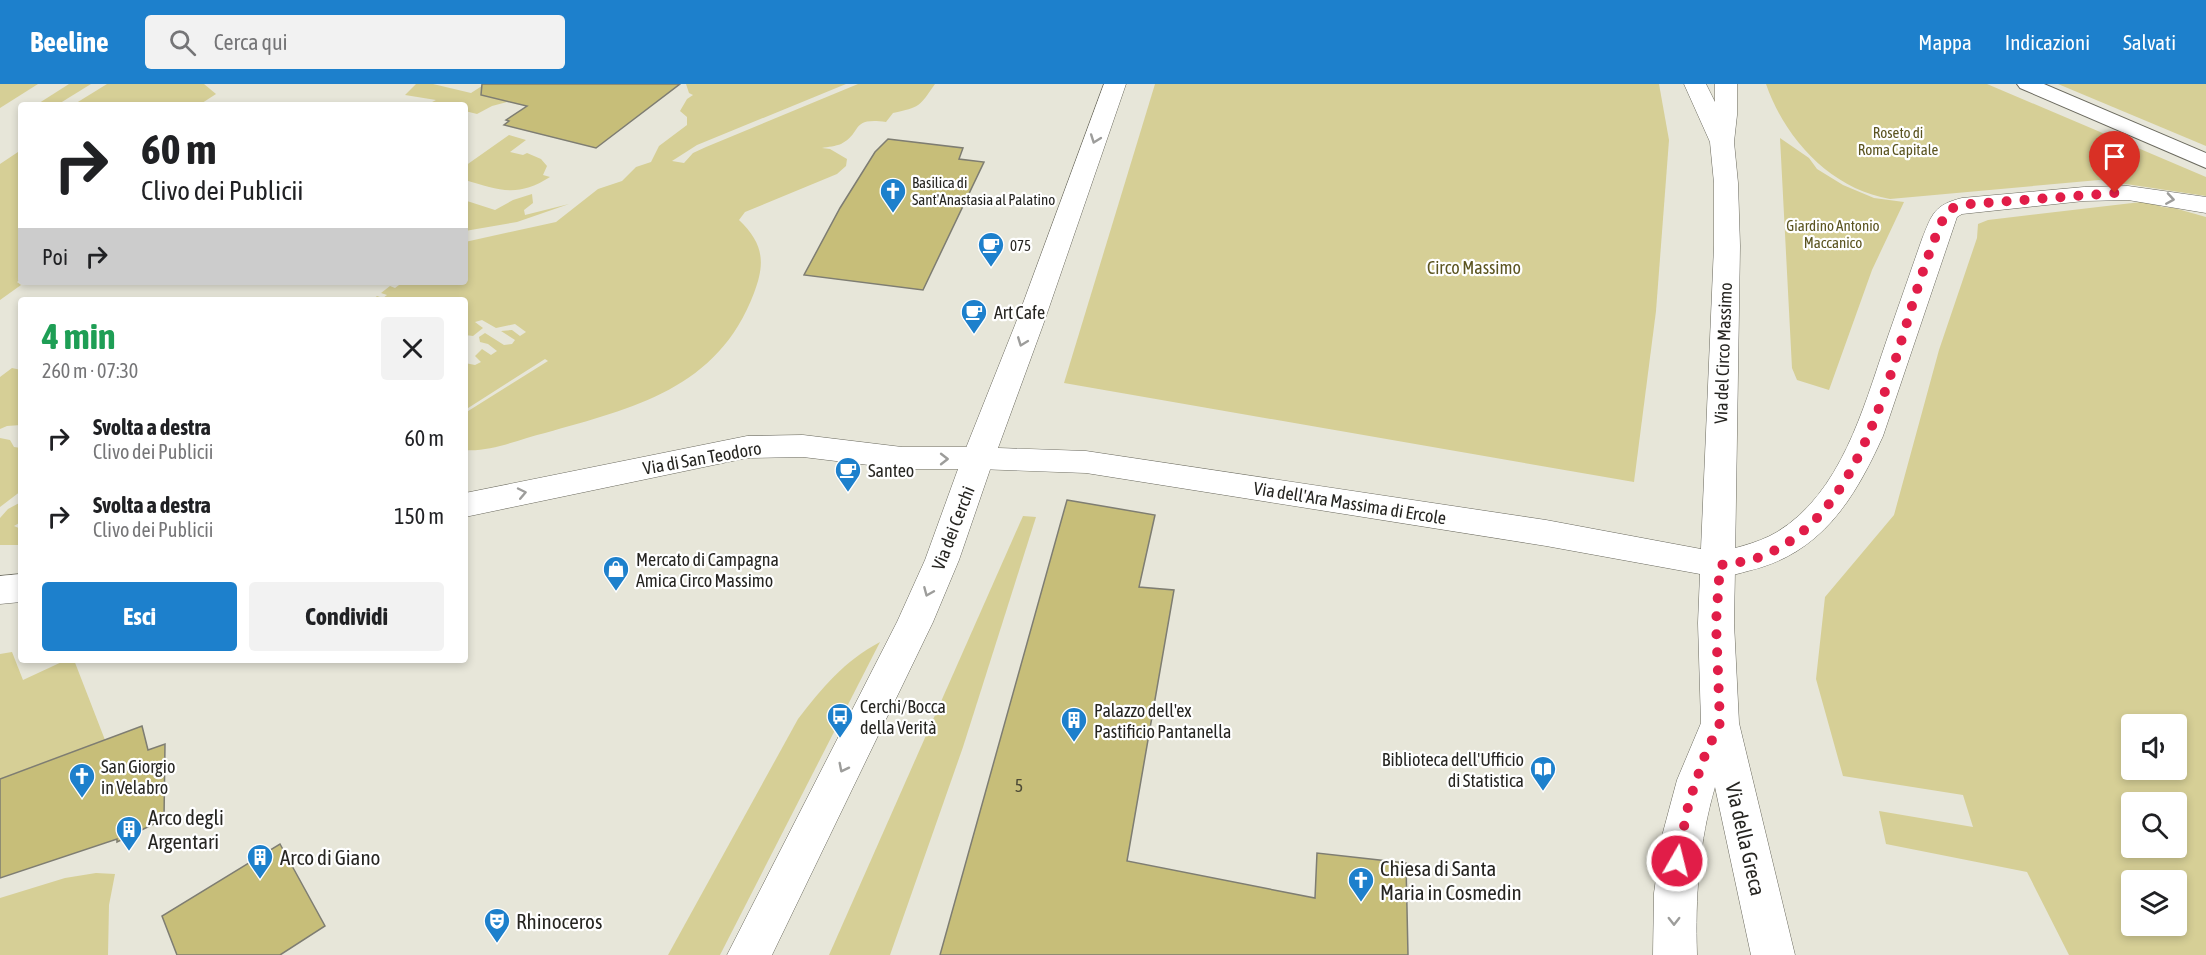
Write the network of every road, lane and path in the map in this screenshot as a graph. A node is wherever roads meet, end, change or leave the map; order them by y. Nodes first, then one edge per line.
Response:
1 (1115, 84) edge
2 (1695, 84) edge
3 (1726, 84) edge
4 (2028, 84) edge
5 (1722, 142) junction
6 (2206, 161) edge
7 (2206, 205) edge
8 (978, 458) junction
9 (468, 504) edge
10 (1720, 565) junction
11 (18, 588) edge
12 (0, 590) edge
13 (1720, 723) junction
14 (749, 955) edge
15 (1675, 955) edge
16 (1773, 955) edge

1 -> 8 main road, Via dei Cerchi
2 - 5 main road, Via del Circo Massimo
3 - 5 main road, Via del Circo Massimo
4 - 6 street
5 - 10 main road, Via del Circo Massimo
10 -> 7 main road
9 -> 8 main road, Via di San Teodoro
8 - 10 main road, Via dell'Ara Massima di Ercole
8 -> 14 main road, Via dei Cerchi
10 - 13 main road, Via della Greca
11 - 12 main road
13 -> 15 main road, Via della Greca
13 - 16 main road, Via della Greca

